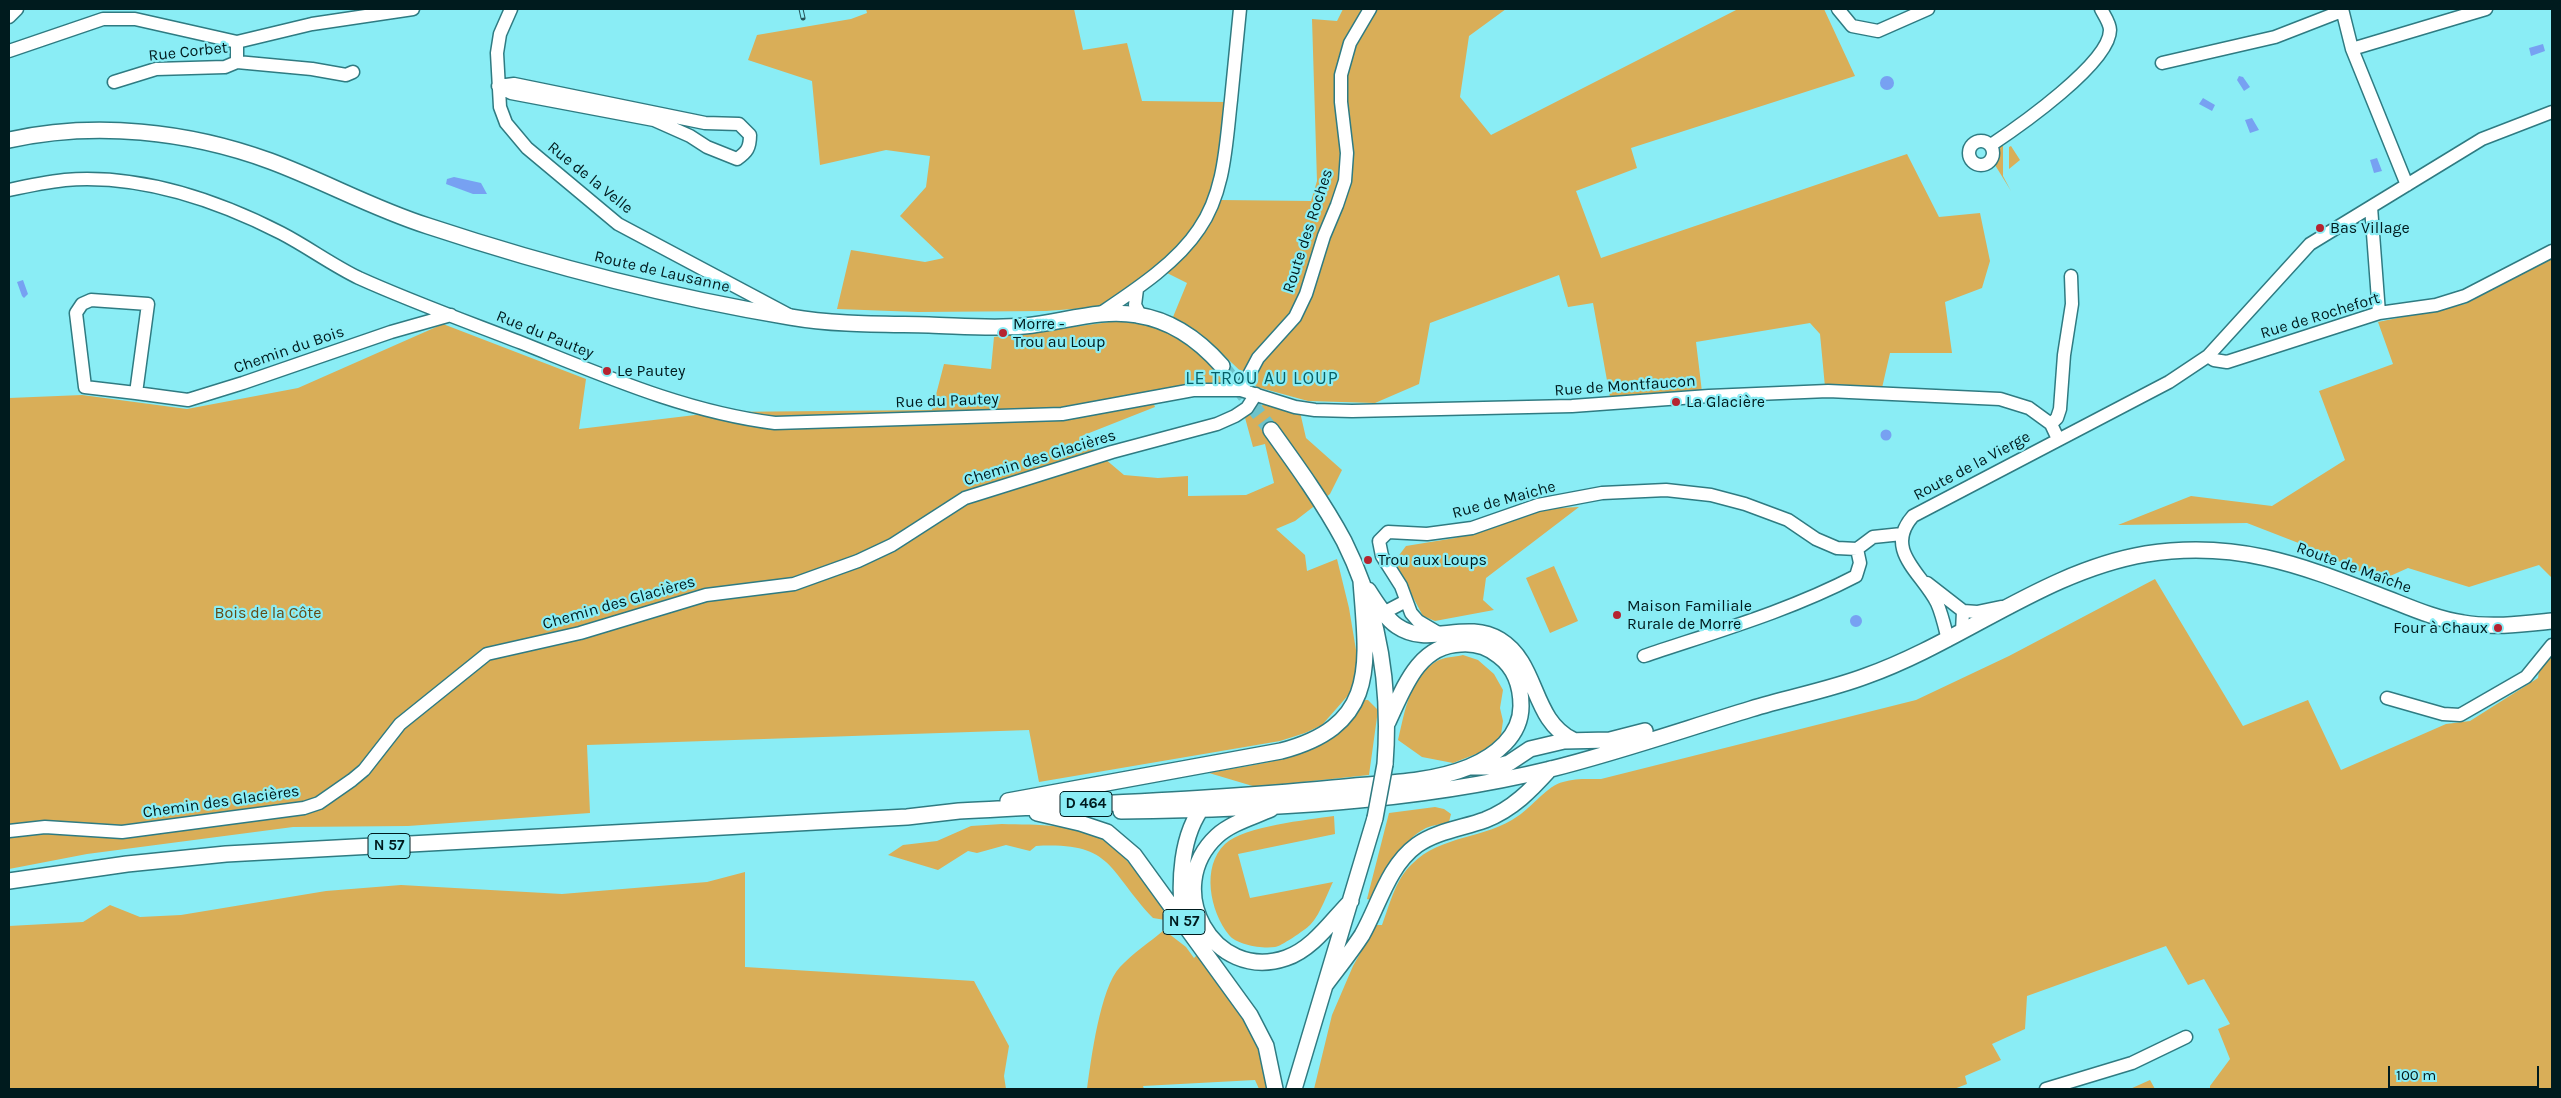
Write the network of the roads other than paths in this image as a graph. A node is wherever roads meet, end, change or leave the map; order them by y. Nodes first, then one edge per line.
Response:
1 (17, 9) edge
2 (413, 9) edge
3 (511, 9) edge
4 (1240, 9) edge
5 (1370, 9) edge
6 (1838, 9) edge
7 (1928, 9) edge
8 (2101, 9) edge
9 (2486, 9) edge
10 (2342, 10) edge
11 (9, 18) edge
12 (237, 42) junction
13 (2352, 49) junction
14 (9, 50) edge
15 (237, 62) junction
16 (2162, 62) dead end
17 (354, 72) dead end
18 (114, 82) dead end
19 (498, 86) junction
20 (599, 105) junction
21 (2552, 112) edge
22 (97, 131) junction
23 (9, 140) edge
24 (1991, 145) dead end
25 (9, 146) edge
26 (2407, 185) junction
27 (9, 190) edge
28 (2372, 207) junction
29 (2552, 251) edge
30 (2071, 276) dead end
31 (1137, 289) junction
32 (2379, 313) junction
33 (1098, 314) junction
34 (451, 315) junction
35 (1140, 315) junction
36 (793, 318) junction
37 (2208, 356) junction
38 (1222, 366) tunnel mouth
39 (1241, 390) junction
40 (136, 393) junction
41 (1256, 394) junction
42 (2051, 424) junction
43 (1271, 430) tunnel mouth
44 (2058, 439) junction
45 (1902, 534) junction
46 (1857, 549) junction
47 (1922, 579) junction
48 (1361, 581) junction
49 (1406, 601) junction
50 (2019, 603) junction
51 (1964, 611) junction
52 (1385, 612) junction
53 (2552, 621) edge
54 (1962, 632) junction
55 (1440, 634) junction
56 (1948, 640) junction
57 (2552, 646) edge
58 (1644, 656) dead end
59 (2387, 698) dead end
60 (1756, 707) junction
61 (1547, 719) junction
62 (1388, 722) junction
63 (1573, 740) junction
64 (1544, 746) junction
65 (1468, 767) junction
66 (1550, 769) junction
67 (1526, 774) junction
68 (1213, 797) junction
69 (1279, 805) junction
70 (1200, 810) junction
71 (959, 811) junction
72 (1037, 814) junction
73 (907, 817) junction
74 (9, 831) edge
75 (9, 881) edge
76 (1351, 901) junction
77 (1183, 920) junction
78 (1326, 984) junction
79 (2186, 1037) dead end
80 (1306, 1056) junction
81 (1275, 1089) edge
82 (1294, 1089) edge
83 (1302, 1089) edge
84 (2046, 1089) edge

1 - 11 street
2 - 12 street
3 - 19 street, Rue de la Velle
4 - 31 street
5 - 39 street, Route des Roches
6 - 7 street
8 - 24 street
9 - 13 street
10 - 13 street
10 - 16 street
12 - 14 street
12 - 15 street, Rue Corbet
13 - 26 street
15 - 17 street, Rue Corbet
15 - 18 street, Rue Corbet
19 - 20 street
19 - 36 street, Rue de la Velle
20 - 20 street
21 - 26 street, Route de la Vierge
22 - 23 main road, Route de Lausanne
22 - 25 main road, Route de Lausanne
22 - 36 main road, Route de Lausanne
26 - 28 street, Route de la Vierge
27 - 34 street, Rue du Pautey
28 - 32 street
28 - 37 street, Route de la Vierge
29 - 32 street, Rue de Rochefort
30 - 42 street
31 - 33 street
31 - 35 street
32 - 37 street, Rue de Rochefort
33 - 35 main road, Route de Lausanne
33 - 36 main road, Route de Lausanne
34 - 39 street, Rue du Pautey
34 - 40 street, Chemin du Bois
35 - 38 main road, Route de Lausanne
37 - 44 street, Route de la Vierge
39 - 41 street, Rue de Montfaucon
40 - 40 street, Chemin du Bois
41 - 42 street, Rue de Montfaucon
41 - 74 street, Chemin des Glacières
42 - 44 street, Rue de Montfaucon
43 - 48 main road
44 - 45 street, Route de la Vierge
45 - 46 street
45 - 47 street
46 - 49 street, Rue de Maiche
46 - 58 street
47 - 51 street
47 - 56 street
48 - 52 main road
48 - 62 main road
48 - 71 main road
49 - 52 street
49 - 55 street, Rue de Maiche
50 - 51 street
50 - 53 main road, Route de Maîche / D 464
50 - 54 main road, D 464
51 - 54 street
52 - 55 main road
54 - 56 main road, D 464
55 - 61 main road
56 - 60 main road, D 464
57 - 59 street
60 - 63 main road, D 464
60 - 66 main road, D 464
61 - 63 main road
61 - 64 main road
62 - 65 main road
62 - 76 main road, bridge
63 - 64 main road, D 464
64 - 65 main road, D 464
64 - 67 main road
65 - 68 main road, D 464
66 - 67 main road, D 464
66 - 78 main road
67 - 69 main road, D 464
68 - 70 main road
68 - 71 main road, D 464
69 - 70 main road, D 464
69 - 76 main road
70 - 72 main road, D 464
70 - 77 main road
71 - 73 main road, D 464
72 - 73 main road, N 57
72 - 77 main road, N 57
73 - 75 main road, N 57
76 - 78 main road
77 - 81 main road, N 57
78 - 80 main road
79 - 84 street
80 - 82 main road
80 - 83 main road

